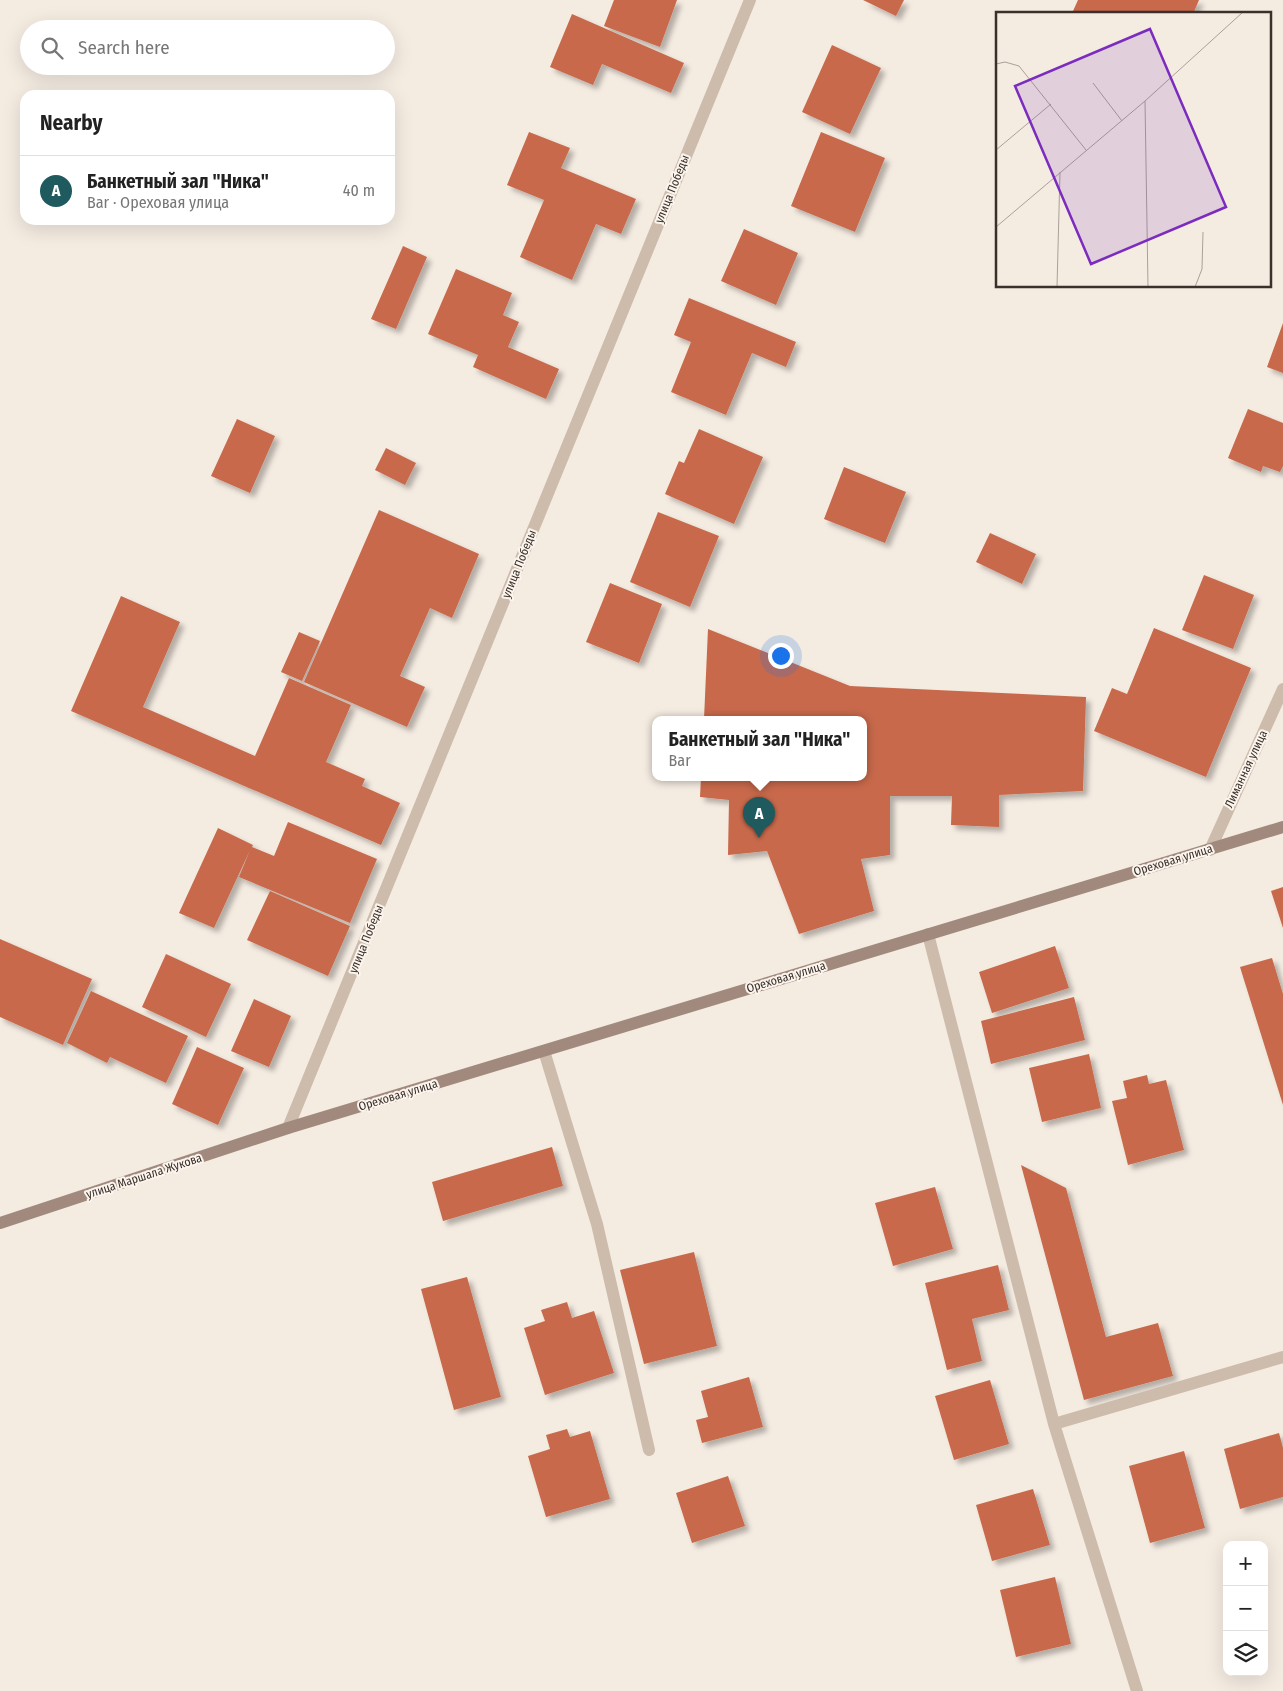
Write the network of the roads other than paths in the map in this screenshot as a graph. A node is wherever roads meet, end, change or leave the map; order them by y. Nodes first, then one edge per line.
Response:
1 (750, 0) edge
2 (1283, 690) edge
3 (1283, 827) edge
4 (1210, 850) junction
5 (928, 934) junction
6 (544, 1051) junction
7 (288, 1128) junction
8 (0, 1223) edge
9 (1283, 1357) edge
10 (1054, 1424) junction
11 (649, 1450) dead end
12 (1137, 1691) edge

1 - 7 street, улица Победы
2 - 4 street, Лиманная улица
3 - 4 main road, Ореховая улица
4 - 5 main road, Ореховая улица
5 - 6 main road, Ореховая улица
5 - 10 street
6 - 7 main road, Ореховая улица
6 - 11 street
7 - 8 main road, улица Маршала Жукова
9 - 10 street
10 - 12 street

